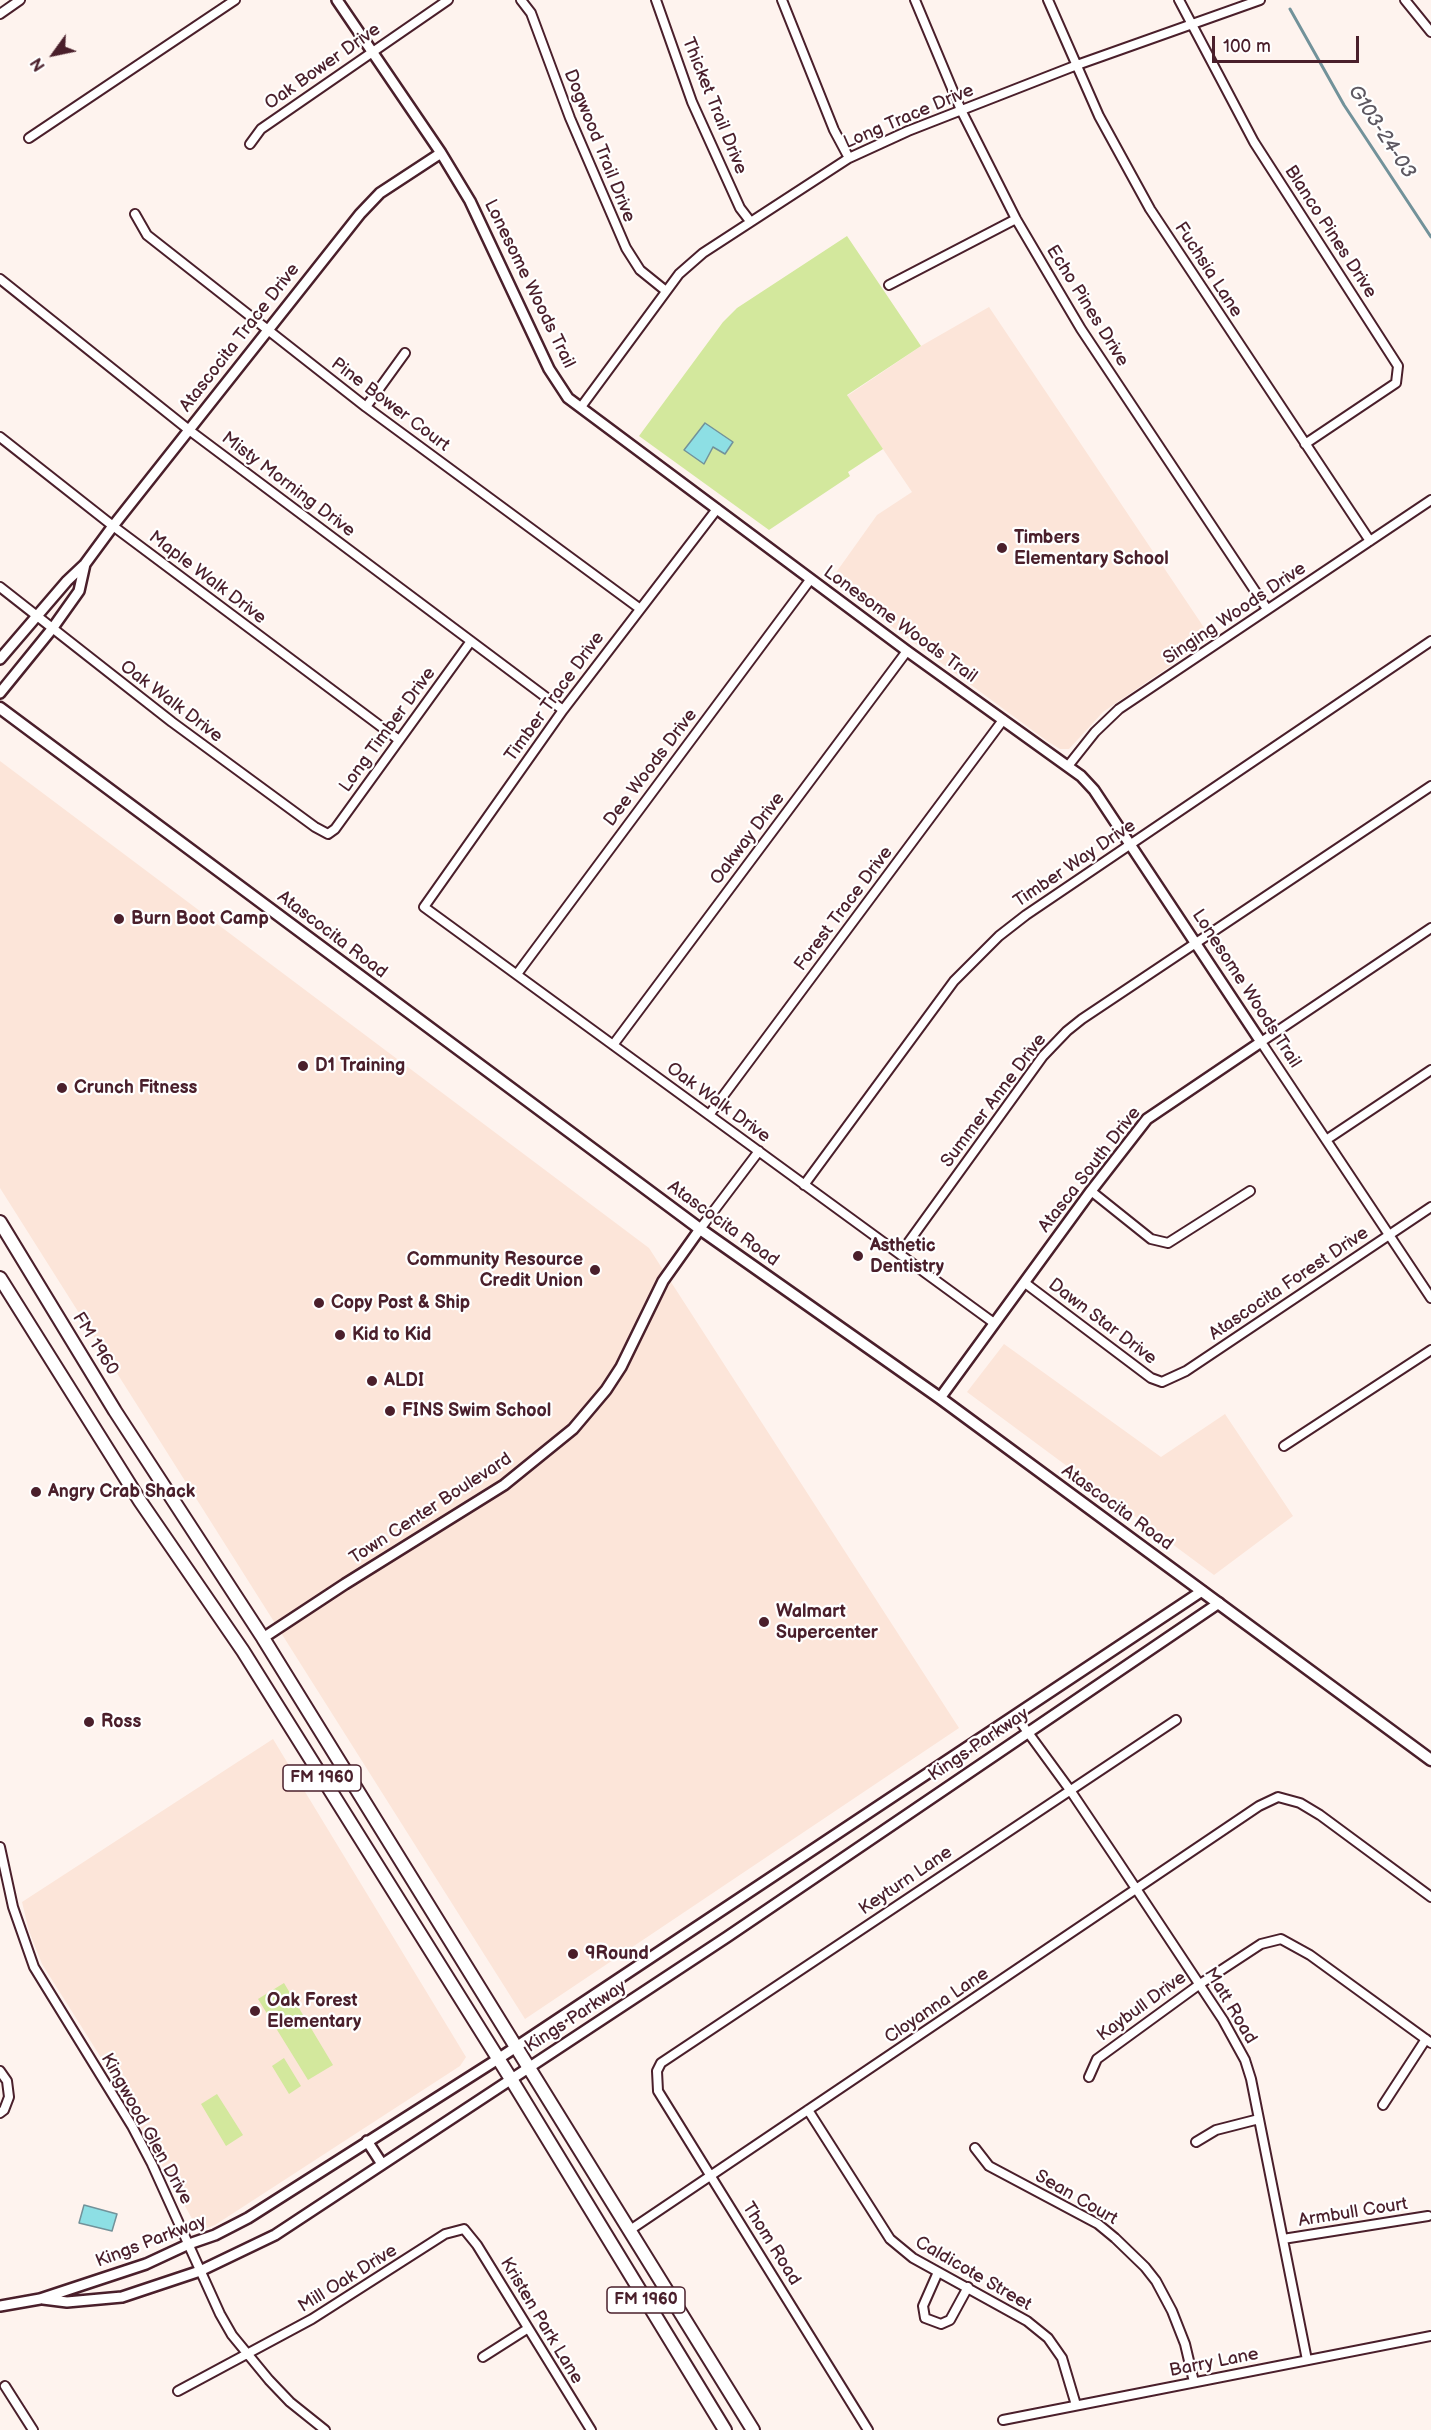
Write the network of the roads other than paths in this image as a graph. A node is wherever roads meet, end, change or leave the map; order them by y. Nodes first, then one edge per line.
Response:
1 (20, 0) edge
2 (235, 0) edge
3 (337, 0) edge
4 (448, 0) edge
5 (521, 0) edge
6 (656, 0) edge
7 (782, 0) edge
8 (915, 0) edge
9 (1048, 0) edge
10 (1179, 0) edge
11 (1260, 0) edge
12 (1405, 0) edge
13 (0, 14) edge
14 (1191, 25) junction
15 (1431, 32) edge
16 (371, 51) junction
17 (1077, 65) junction
18 (961, 110) junction
19 (29, 138) dead end
20 (250, 144) dead end
21 (441, 153) junction
22 (849, 158) junction
23 (135, 214) dead end
24 (1016, 219) junction
25 (750, 222) junction
26 (0, 279) edge
27 (889, 285) dead end
28 (666, 291) junction
29 (270, 331) junction
30 (405, 353) dead end
31 (366, 407) junction
32 (582, 407) junction
33 (189, 430) junction
34 (0, 437) edge
35 (1305, 444) junction
36 (1431, 500) edge
37 (717, 509) junction
38 (113, 526) junction
39 (1370, 541) junction
40 (86, 564) junction
41 (810, 580) junction
42 (0, 587) edge
43 (639, 608) junction
44 (1267, 609) junction
45 (37, 616) junction
46 (52, 629) junction
47 (471, 641) junction
48 (1431, 641) edge
49 (907, 651) junction
50 (0, 659) edge
51 (0, 693) edge
52 (0, 708) edge
53 (563, 710) junction
54 (1003, 720) junction
55 (399, 740) junction
56 (1068, 766) junction
57 (1431, 786) edge
58 (328, 834) joint
59 (1131, 845) junction
60 (424, 907) joint
61 (1431, 928) edge
62 (1195, 943) junction
63 (517, 974) junction
64 (1261, 1042) junction
65 (613, 1045) junction
66 (1431, 1070) edge
67 (709, 1115) junction
68 (1326, 1140) junction
69 (759, 1151) junction
70 (804, 1185) junction
71 (1091, 1191) junction
72 (1250, 1191) dead end
73 (1431, 1207) edge
74 (0, 1222) edge
75 (700, 1229) junction
76 (1389, 1235) junction
77 (900, 1254) junction
78 (0, 1278) edge
79 (1025, 1282) junction
80 (1431, 1298) edge
81 (994, 1323) junction
82 (1431, 1350) edge
83 (1162, 1382) joint
84 (940, 1398) junction
85 (1284, 1446) dead end
86 (1202, 1591) junction
87 (1219, 1603) junction
88 (263, 1638) junction
89 (1016, 1716) junction
90 (1176, 1720) dead end
91 (1028, 1731) junction
92 (1431, 1760) edge
93 (1070, 1790) junction
94 (0, 1847) edge
95 (1136, 1890) junction
96 (1431, 1897) edge
97 (1200, 1984) junction
98 (1429, 2041) edge
99 (516, 2047) junction
100 (498, 2059) junction
101 (529, 2068) junction
102 (0, 2071) edge
103 (657, 2071) joint
104 (1089, 2077) dead end
105 (511, 2079) junction
106 (1383, 2105) dead end
107 (808, 2110) junction
108 (0, 2113) edge
109 (1260, 2119) junction
110 (367, 2141) junction
111 (1196, 2142) dead end
112 (975, 2148) dead end
113 (382, 2164) junction
114 (711, 2176) junction
115 (1428, 2216) dead end
116 (464, 2229) joint
117 (630, 2230) junction
118 (1283, 2239) junction
119 (189, 2244) junction
120 (200, 2271) junction
121 (938, 2272) junction
122 (968, 2287) junction
123 (40, 2299) junction
124 (0, 2306) edge
125 (527, 2329) junction
126 (1431, 2336) edge
127 (246, 2354) junction
128 (483, 2357) dead end
129 (1306, 2360) junction
130 (1194, 2382) junction
131 (5, 2386) dead end
132 (178, 2391) dead end
133 (1076, 2405) junction
134 (1003, 2420) dead end
135 (33, 2430) edge
136 (326, 2430) edge
137 (591, 2430) edge
138 (725, 2430) edge
139 (753, 2430) edge
140 (868, 2430) edge

1 - 13 street
2 - 19 street
3 - 16 street, Lonesome Woods Trail
4 - 16 street, Oak Bower Drive
5 - 28 street, Dogwood Trail Drive
6 - 25 street, Thicket Trail Drive
7 - 22 street
8 - 18 street, Echo Pines Drive
9 - 17 street, Fuchsia Lane
10 - 14 street, Blanco Pines Drive
11 - 14 street, Long Trace Drive
12 - 15 street
14 - 17 street, Long Trace Drive
14 - 35 street, Blanco Pines Drive
16 - 20 street, Oak Bower Drive
16 - 21 street, Lonesome Woods Trail
17 - 18 street, Long Trace Drive
17 - 35 street, Fuchsia Lane
18 - 22 street, Long Trace Drive
18 - 24 street, Echo Pines Drive
21 - 29 street, Atascocita Trace Drive
21 - 32 street, Lonesome Woods Trail
22 - 25 street, Long Trace Drive
23 - 29 street, Pine Bower Court
24 - 27 street
24 - 44 street, Echo Pines Drive
25 - 28 street, Long Trace Drive
26 - 33 street, Misty Morning Drive
28 - 32 street, Long Trace Drive
29 - 31 street, Pine Bower Court
29 - 33 street, Atascocita Trace Drive
30 - 31 street
31 - 43 street, Pine Bower Court
32 - 37 street, Lonesome Woods Trail
33 - 38 street, Atascocita Trace Drive
33 - 47 street, Misty Morning Drive
34 - 38 street, Maple Walk Drive
35 - 39 street, Fuchsia Lane
36 - 39 street, Singing Woods Drive
37 - 41 street, Lonesome Woods Trail
37 - 43 street, Timber Trace Drive
38 - 40 street, Atascocita Trace Drive
38 - 55 street, Maple Walk Drive
39 - 44 street, Singing Woods Drive
40 - 45 street, Atascocita Trace Drive
40 - 46 street, Atascocita Trace Drive
41 - 49 street, Lonesome Woods Trail
41 - 63 street, Dee Woods Drive
42 - 45 street, Oak Walk Drive
43 - 53 street, Timber Trace Drive
44 - 56 street, Singing Woods Drive
45 - 46 street, Oak Walk Drive
45 - 50 street, Atascocita Trace Drive
46 - 51 street, Atascocita Trace Drive
46 - 58 street, Oak Walk Drive
47 - 53 street, Misty Morning Drive
47 - 55 street, Long Timber Drive
48 - 59 street, Timber Way Drive
49 - 54 street, Lonesome Woods Trail
49 - 65 street, Oakway Drive
52 - 75 main road, Atascocita Road
53 - 60 street, Timber Trace Drive
54 - 56 street, Lonesome Woods Trail
54 - 67 street, Forest Trace Drive
55 - 58 street, Long Timber Drive
56 - 59 street, Lonesome Woods Trail
57 - 62 street, Summer Anne Drive
59 - 62 street, Lonesome Woods Trail
59 - 70 street, Timber Way Drive
60 - 63 street, Oak Walk Drive
61 - 64 street, Atasca South Drive
62 - 64 street, Lonesome Woods Trail
62 - 77 street, Summer Anne Drive
63 - 65 street, Oak Walk Drive
64 - 68 street, Lonesome Woods Trail
64 - 71 street, Atasca South Drive
65 - 67 street, Oak Walk Drive
66 - 68 street
67 - 69 street, Oak Walk Drive
68 - 76 street, Lonesome Woods Trail
69 - 70 street, Oak Walk Drive
69 - 75 street, Town Center Boulevard
70 - 77 street, Oak Walk Drive
71 - 72 street
71 - 79 street, Atasca South Drive
73 - 76 street, Atascocita Forest Drive
74 - 88 main road, FM 1960 / FM 1960
75 - 84 main road, Atascocita Road
75 - 88 street, Town Center Boulevard
76 - 80 street, Lonesome Woods Trail
76 - 83 street, Atascocita Forest Drive
77 - 81 street, Oak Walk Drive
78 - 100 main road, FM 1960 / FM 1960
79 - 81 street, Atasca South Drive
79 - 83 street, Dawn Star Drive
81 - 84 street, Atasca South Drive
82 - 85 street
84 - 86 main road, Atascocita Road
86 - 87 main road, Atascocita Road
86 - 89 street, Kings Parkway
87 - 91 street, Kings Parkway
87 - 92 main road, Atascocita Road
88 - 99 main road, FM 1960 / FM 1960
89 - 91 street, Matt Road
89 - 99 street, Kings Parkway
90 - 93 street, Keyturn Lane
91 - 93 street, Matt Road
91 - 101 street, Kings Parkway
93 - 95 street, Matt Road
93 - 103 street, Keyturn Lane
94 - 119 street, Kingwood Glen Drive
95 - 96 street, Cloyanna Lane
95 - 97 street, Matt Road
95 - 107 street, Cloyanna Lane
97 - 98 street, Kaybull Drive
97 - 104 street, Kaybull Drive
97 - 109 street, Matt Road
98 - 106 street
99 - 100 street, Kings Parkway
99 - 101 main road, FM 1960 / FM 1960
100 - 105 main road, FM 1960 / FM 1960
100 - 110 street, Kings Parkway
101 - 105 street, Kings Parkway
101 - 117 main road, FM 1960 / FM 1960
102 - 108 street
103 - 114 street, Thom Road
105 - 113 street, Kings Parkway
105 - 138 main road, FM 1960 / FM 1960
107 - 114 street, Cloyanna Lane
107 - 121 street, Caldicote Street
109 - 111 street
109 - 118 street, Matt Road
110 - 113 street
110 - 119 street, Kings Parkway
112 - 130 street, Sean Court
113 - 120 street, Kings Parkway
114 - 117 street, Cloyanna Lane
114 - 140 street, Thom Road
115 - 118 street, Armbull Court
116 - 125 street, Kristen Park Lane
116 - 127 street, Mill Oak Drive
117 - 139 main road, FM 1960 / FM 1960
118 - 129 street, Matt Road
119 - 120 street, Kingwood Glen Drive
119 - 123 street, Kings Parkway
120 - 123 street, Kings Parkway
120 - 127 street, Kingwood Glen Drive
121 - 122 street, Caldicote Street
121 - 122 street
122 - 133 street, Caldicote Street
123 - 124 street, Kings Parkway
125 - 128 street
125 - 137 street, Kristen Park Lane
126 - 129 street, Barry Lane
127 - 132 street, Mill Oak Drive
127 - 136 street, Kingwood Glen Drive
129 - 130 street, Barry Lane
130 - 133 street, Barry Lane
131 - 135 street
133 - 134 street, Barry Lane

